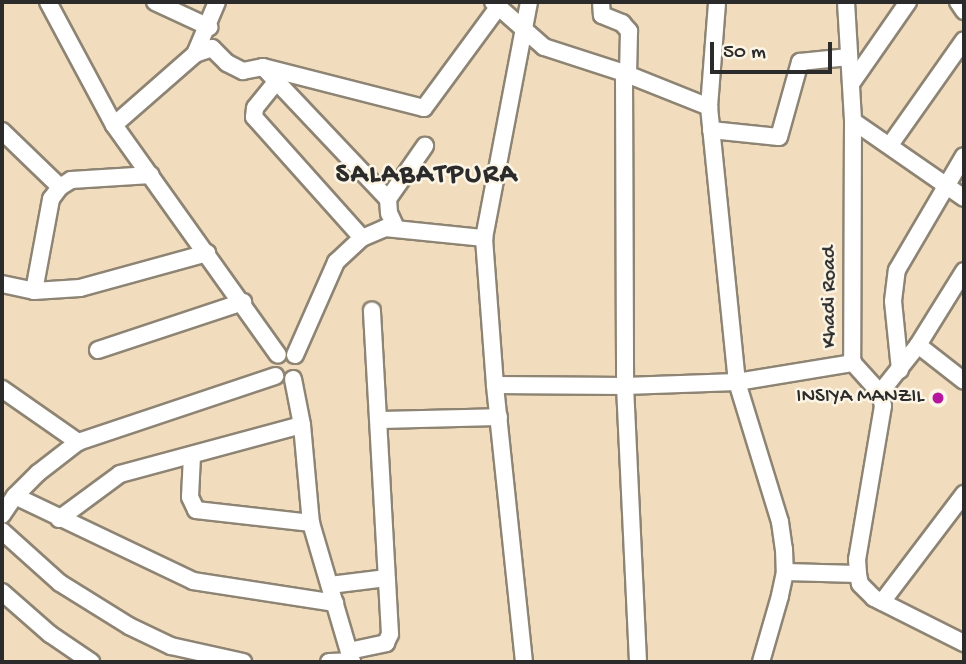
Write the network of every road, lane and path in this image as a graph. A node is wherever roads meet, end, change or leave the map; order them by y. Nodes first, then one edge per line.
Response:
1 (48, 2) edge
2 (155, 2) edge
3 (217, 2) edge
4 (529, 2) edge
5 (601, 2) edge
6 (718, 2) edge
7 (846, 2) edge
8 (908, 2) edge
9 (958, 2) edge
10 (496, 4) edge
11 (964, 11) edge
12 (209, 27) junction
13 (524, 29) junction
14 (964, 40) edge
15 (195, 54) junction
16 (849, 57) junction
17 (263, 67) junction
18 (626, 74) junction
19 (276, 82) junction
20 (851, 85) junction
21 (709, 107) junction
22 (853, 121) junction
23 (114, 125) junction
24 (711, 130) junction
25 (2, 131) edge
26 (890, 145) junction
27 (425, 146) dead end
28 (964, 156) edge
29 (151, 175) junction
30 (946, 185) junction
31 (60, 187) junction
32 (964, 198) edge
33 (388, 199) junction
34 (396, 228) junction
35 (362, 238) junction
36 (484, 238) junction
37 (207, 253) junction
38 (964, 271) edge
39 (2, 284) edge
40 (34, 291) junction
41 (243, 302) junction
42 (372, 310) dead end
43 (918, 345) junction
44 (98, 350) dead end
45 (278, 355) junction
46 (295, 355) junction
47 (853, 363) junction
48 (900, 370) junction
49 (275, 376) junction
50 (293, 379) junction
51 (964, 381) edge
52 (737, 382) junction
53 (495, 385) junction
54 (625, 386) junction
55 (2, 389) edge
56 (880, 393) junction
57 (499, 417) junction
58 (379, 420) junction
59 (302, 425) junction
60 (78, 442) junction
61 (192, 456) junction
62 (964, 494) edge
63 (6, 506) edge
64 (59, 519) junction
65 (311, 523) junction
66 (2, 531) edge
67 (785, 572) junction
68 (858, 574) junction
69 (387, 578) junction
70 (330, 585) junction
71 (2, 592) edge
72 (882, 602) junction
73 (335, 603) junction
74 (964, 643) edge
75 (351, 658) edge
76 (764, 661) edge
77 (91, 662) edge
78 (243, 662) edge
79 (330, 662) edge
80 (524, 662) edge
81 (638, 662) edge

1 - 23 street
2 - 12 street
3 - 12 street
4 - 13 street
5 - 18 street
6 - 21 street
7 - 16 street, Khadi Road
8 - 20 street
9 - 11 street
10 - 13 street
10 - 17 street
12 - 15 street
13 - 18 street
13 - 36 street
14 - 26 street
15 - 17 street
15 - 23 street
16 - 20 street, Khadi Road
16 - 24 street
17 - 19 street
18 - 21 street
18 - 54 street
19 - 33 street
19 - 35 street
20 - 22 street, Khadi Road
21 - 24 street
22 - 26 street
22 - 47 street, Khadi Road
23 - 29 street
24 - 52 street
25 - 31 street
26 - 30 street
27 - 33 street
28 - 30 street
29 - 31 street
29 - 37 street
30 - 32 street
30 - 48 street
31 - 40 street
33 - 34 street
34 - 35 street
34 - 36 street
35 - 46 street
36 - 53 street
37 - 40 street
37 - 41 street
38 - 43 street
39 - 40 street
41 - 44 street
41 - 45 street
42 - 58 street
43 - 48 street
43 - 51 street
45 - 46 street
45 - 49 street
46 - 50 street
47 - 52 street
47 - 56 street, Khadi Road
48 - 56 street
49 - 50 street
49 - 60 street
50 - 59 street
52 - 54 street
52 - 67 street
53 - 54 street
53 - 57 street
54 - 81 street
55 - 60 street
56 - 68 street
57 - 58 street
57 - 80 street
58 - 69 street
59 - 61 street
59 - 65 street
60 - 63 street
61 - 64 street
61 - 65 street
62 - 72 street
63 - 64 street
64 - 73 street
65 - 70 street
66 - 78 street
67 - 68 street
67 - 76 street
68 - 72 street
69 - 70 street
69 - 75 street
70 - 73 street
71 - 77 street
72 - 74 street
73 - 75 street
75 - 79 street

